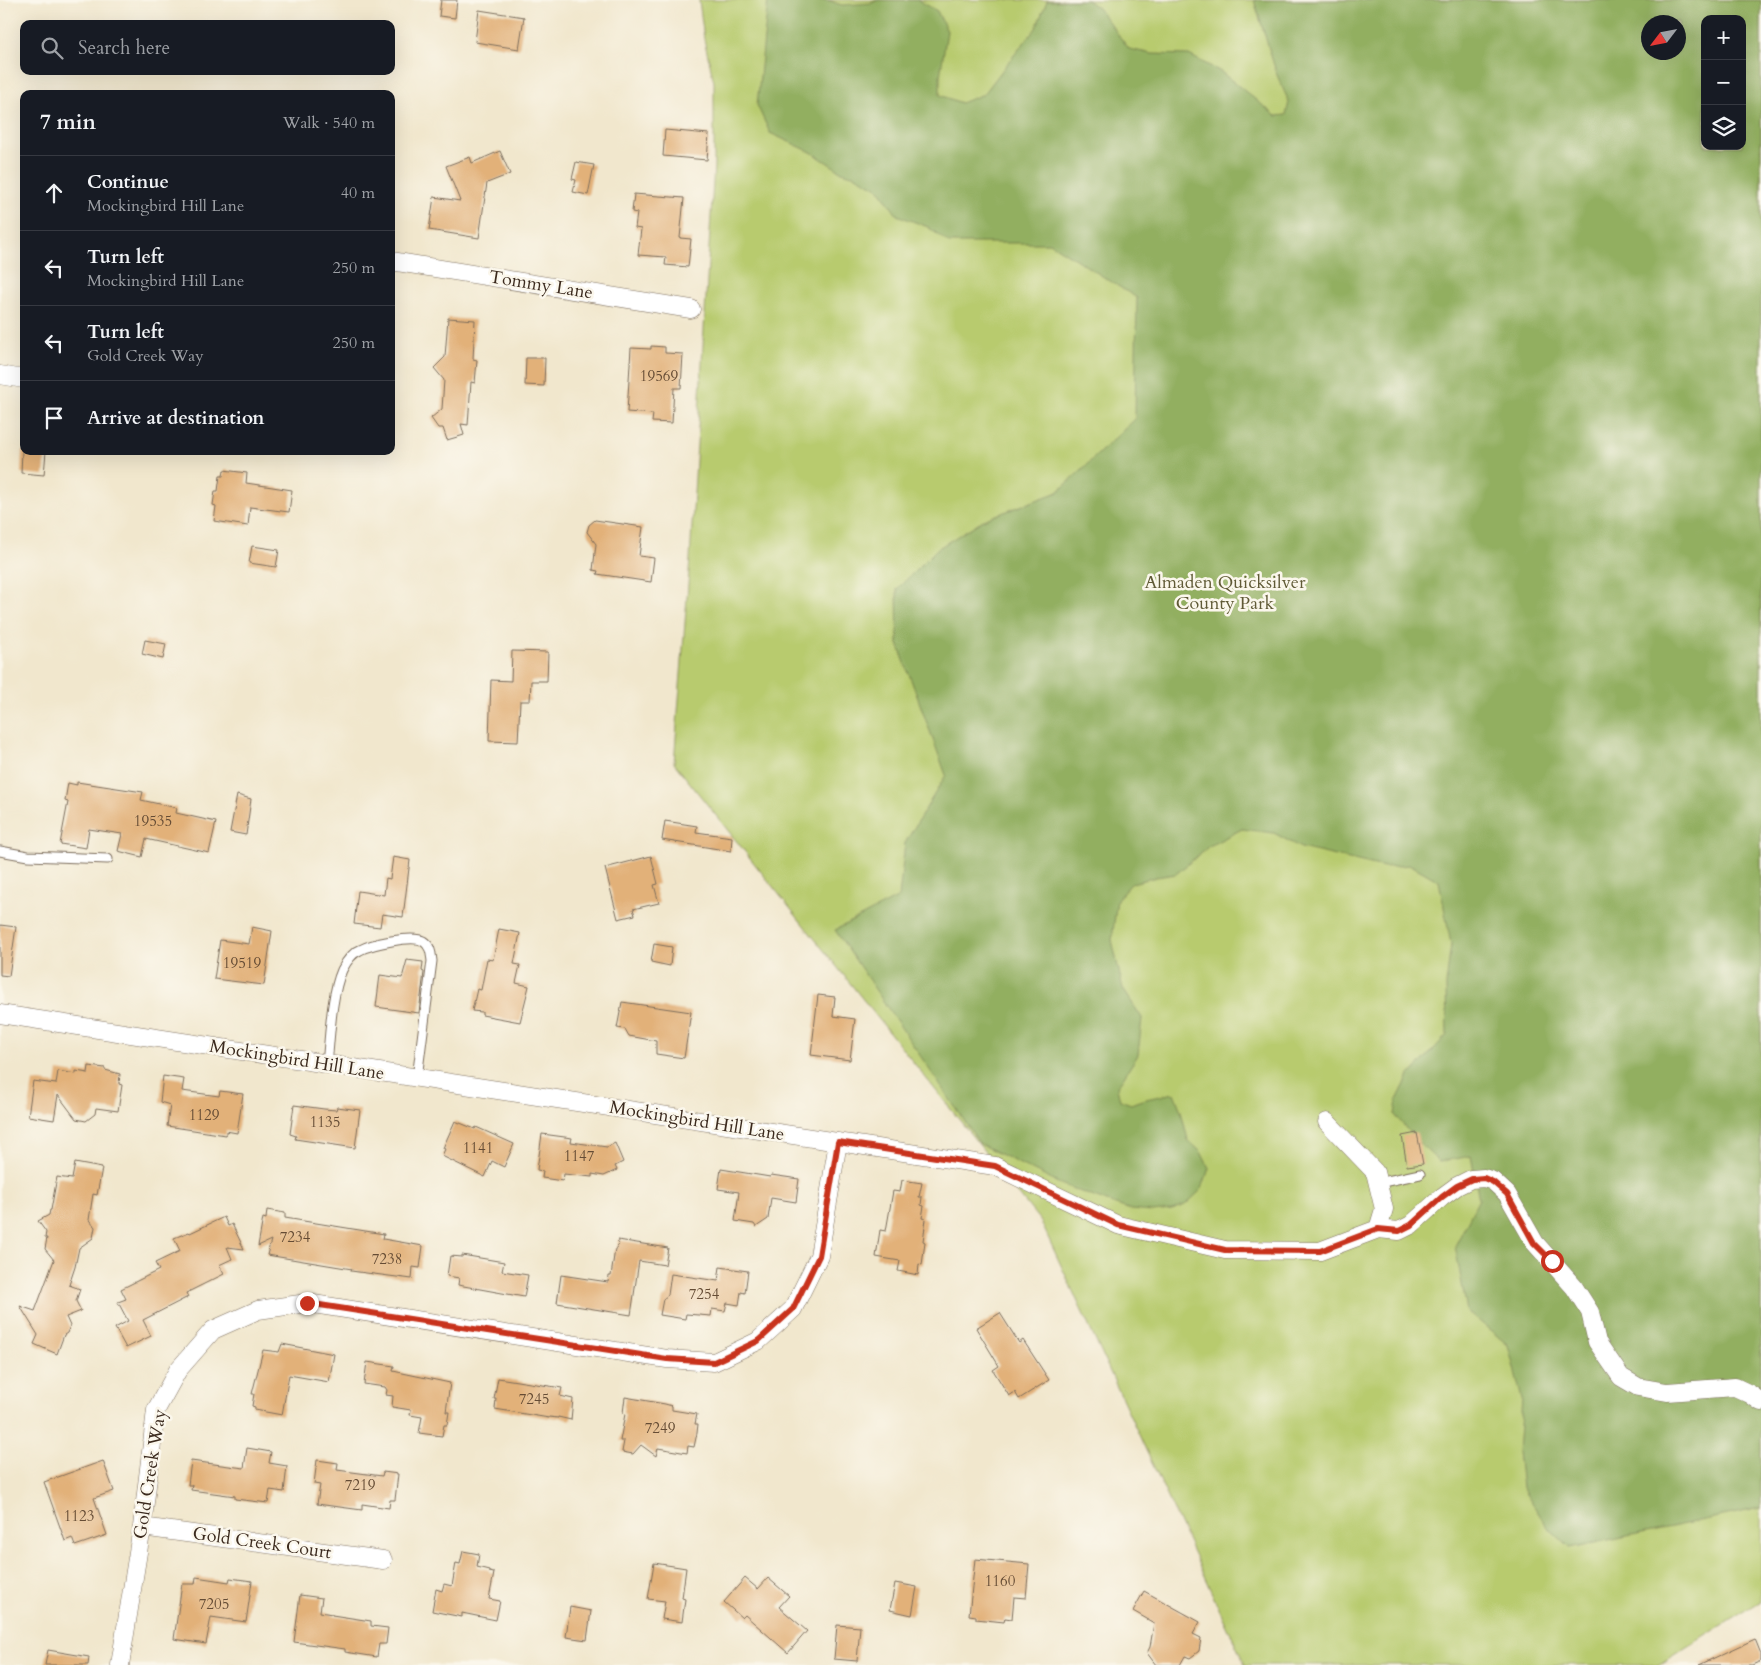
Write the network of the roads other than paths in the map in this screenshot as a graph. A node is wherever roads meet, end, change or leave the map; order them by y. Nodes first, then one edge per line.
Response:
1 (395, 263) edge
2 (691, 309) dead end
3 (0, 375) edge
4 (20, 378) edge
5 (0, 852) edge
6 (108, 859) dead end
7 (0, 1014) edge
8 (327, 1064) junction
9 (417, 1078) junction
10 (1327, 1122) dead end
11 (838, 1142) junction
12 (1420, 1174) dead end
13 (1378, 1183) junction
14 (1378, 1229) junction
15 (1761, 1402) edge
16 (142, 1527) junction
17 (383, 1560) dead end
18 (120, 1665) edge

1 - 2 street, Tommy Lane
3 - 4 street
5 - 6 lane
7 - 8 street, Mockingbird Hill Lane
8 - 9 street, Mockingbird Hill Lane
8 - 9 lane
9 - 11 street, Mockingbird Hill Lane
10 - 13 street
11 - 14 street, Mockingbird Hill Lane
11 - 16 street, Gold Creek Way
12 - 13 lane
13 - 14 street
14 - 15 street, Mockingbird Hill Lane
16 - 17 street, Gold Creek Court
16 - 18 street, Gold Creek Way

